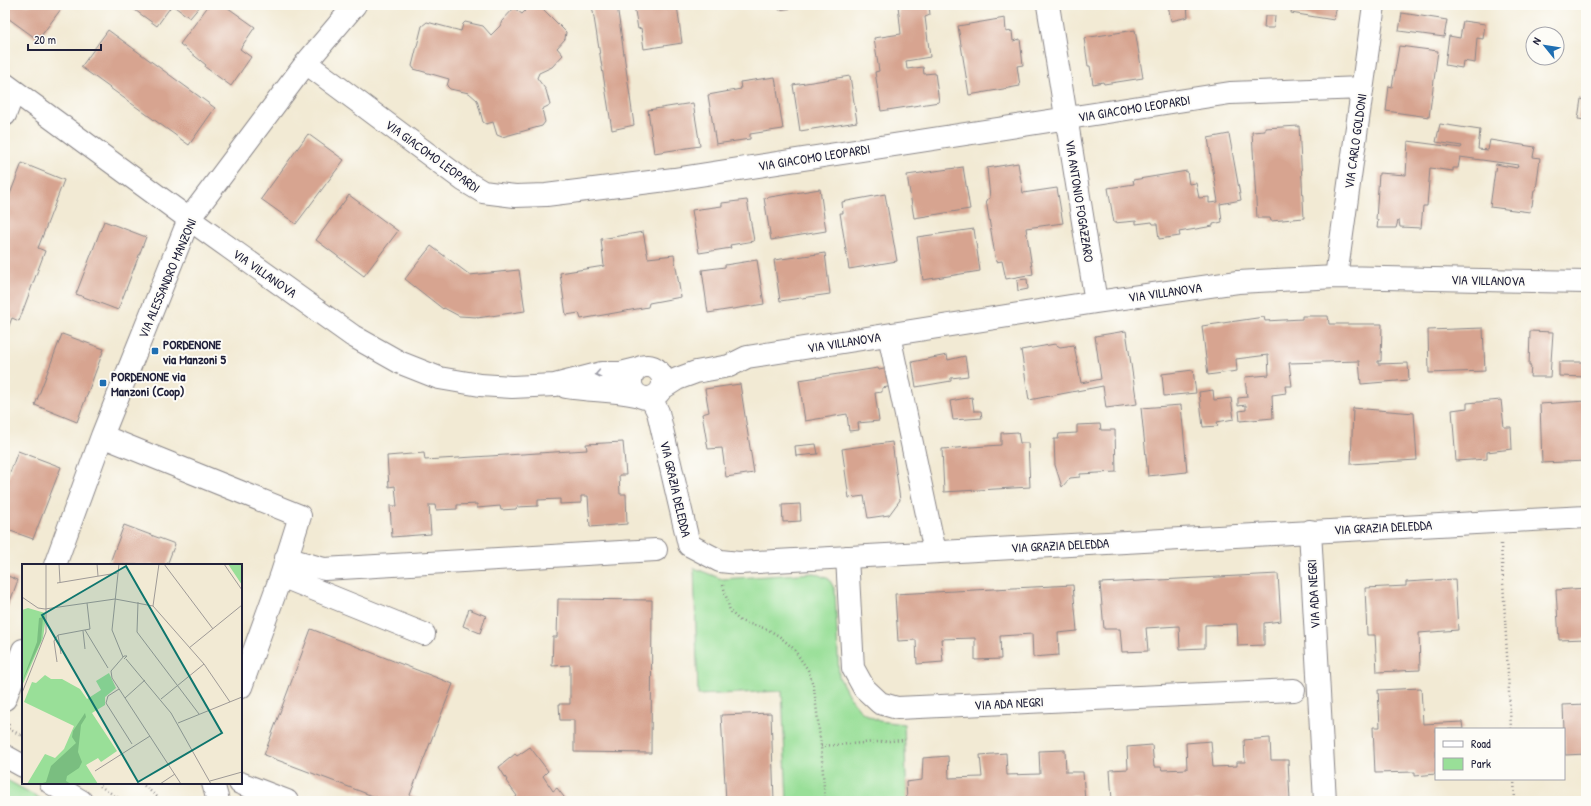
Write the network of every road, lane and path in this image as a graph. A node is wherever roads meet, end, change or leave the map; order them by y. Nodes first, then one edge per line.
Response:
1 (355, 5) edge
2 (1048, 5) edge
3 (1374, 5) edge
4 (306, 63) junction
5 (10, 88) edge
6 (1362, 88) junction
7 (5, 115) edge
8 (1067, 118) junction
9 (189, 219) junction
10 (1336, 277) junction
11 (1586, 282) edge
12 (1096, 302) junction
13 (889, 335) junction
14 (747, 357) junction
15 (644, 367) junction
16 (555, 385) junction
17 (650, 394) junction
18 (102, 436) junction
19 (1586, 517) edge
20 (1500, 522) junction
21 (1310, 531) junction
22 (656, 550) dead end
23 (935, 552) junction
24 (847, 557) junction
25 (720, 561) junction
26 (55, 564) edge
27 (284, 567) junction
28 (424, 634) dead end
29 (22, 653) edge
30 (242, 684) edge
31 (1294, 690) dead end
32 (5, 699) edge
33 (5, 727) edge
34 (1511, 728) edge
35 (22, 736) edge
36 (905, 740) dead end
37 (821, 746) junction
38 (1514, 780) edge
39 (53, 784) edge
40 (98, 784) edge
41 (142, 784) edge
42 (213, 784) edge
43 (242, 784) edge
44 (81, 801) edge
45 (123, 801) edge
46 (162, 801) edge
47 (218, 801) edge
48 (287, 801) edge
49 (826, 801) edge
50 (1325, 801) edge
51 (1515, 801) edge

1 - 4 street, VIA ALESSANDRO MANZONI
2 - 8 street, VIA ANTONIO FOGAZZARO
3 - 6 street, VIA CARLO GOLDONI
4 - 8 street, VIA GIACOMO LEOPARDI
4 - 9 street, VIA ALESSANDRO MANZONI
5 - 7 street
5 - 9 street, VIA VILLANOVA
6 - 8 street, VIA GIACOMO LEOPARDI
6 - 10 street, VIA CARLO GOLDONI
8 - 12 street, VIA ANTONIO FOGAZZARO
9 - 16 street, VIA VILLANOVA
9 - 18 street, VIA ALESSANDRO MANZONI
10 - 11 street, VIA VILLANOVA
10 - 12 street, VIA VILLANOVA
12 - 13 street, VIA VILLANOVA
13 - 14 street, VIA VILLANOVA
13 - 23 street
14 - 15 street, VIA VILLANOVA
14 - 17 street, VIA VILLANOVA
15 -> 16 street, VIA VILLANOVA
15 - 17 street
15 - 17 street
16 - 17 street, VIA VILLANOVA
17 - 25 street, VIA GRAZIA DELEDDA
18 - 26 street, VIA ALESSANDRO MANZONI
18 - 27 street
19 - 20 street, VIA GRAZIA DELEDDA
20 - 21 street, VIA GRAZIA DELEDDA
20 - 34 path
21 - 23 street, VIA GRAZIA DELEDDA
21 - 50 street, VIA ADA NEGRI
22 - 27 street
23 - 24 street, VIA GRAZIA DELEDDA
24 - 25 street, VIA GRAZIA DELEDDA
24 - 31 street, VIA ADA NEGRI
25 - 37 path
27 - 28 street
27 - 30 street
29 - 32 street
33 - 35 path, bridge
36 - 37 path
37 - 49 path
38 - 51 path
39 - 44 street
40 - 45 path
41 - 46 path
42 - 47 street
43 - 48 street

